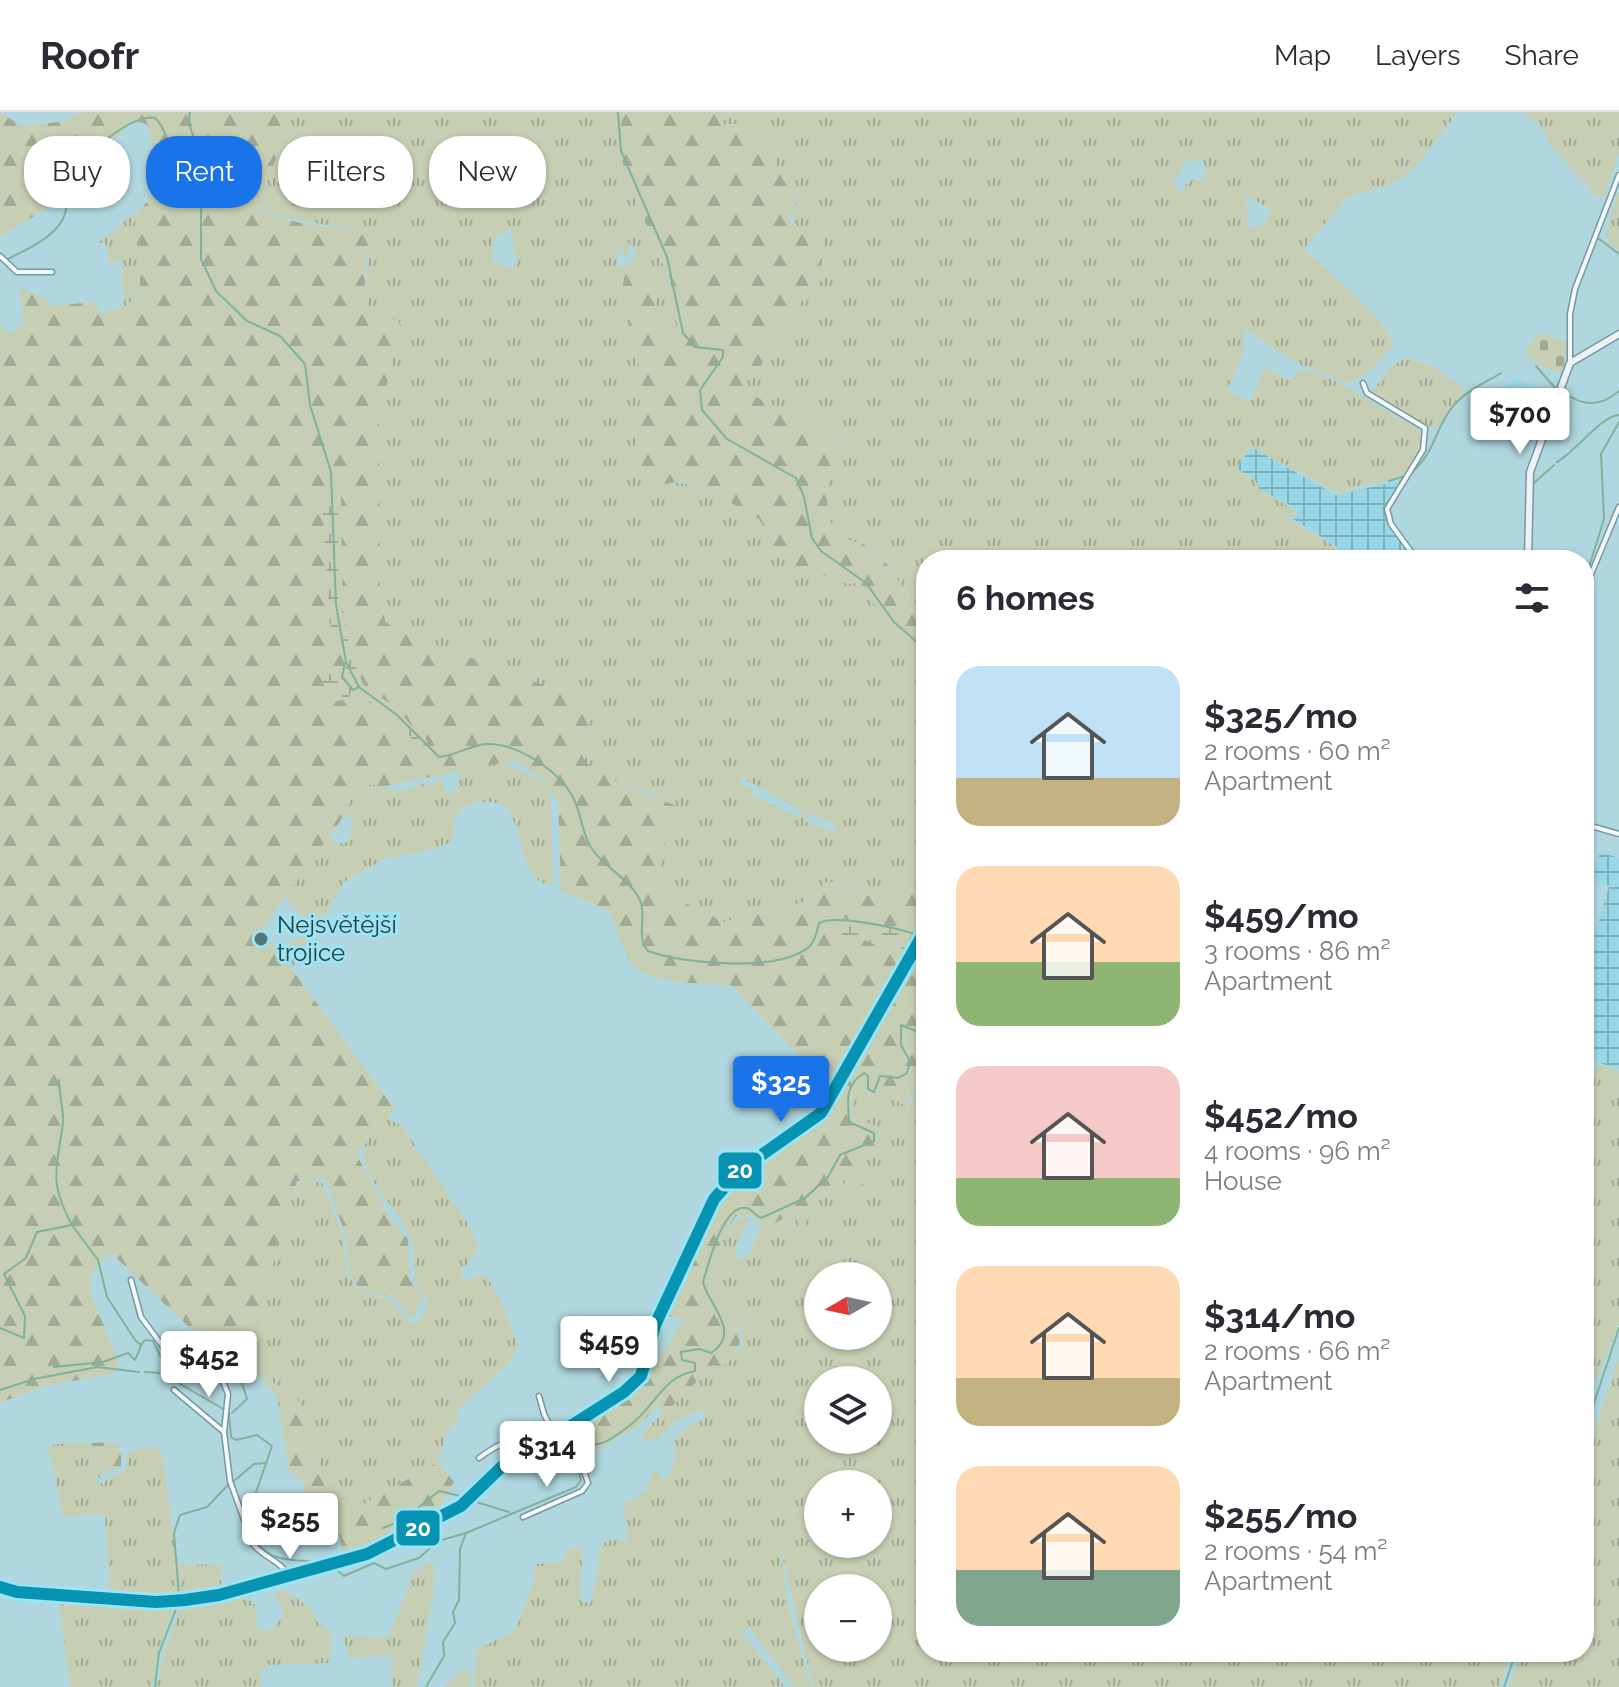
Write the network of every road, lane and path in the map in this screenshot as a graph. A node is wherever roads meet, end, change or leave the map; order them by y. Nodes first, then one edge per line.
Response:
1 (1619, 175) edge
2 (0, 256) edge
3 (52, 272) dead end
4 (1619, 334) edge
5 (1570, 363) junction
6 (1363, 383) dead end
7 (1619, 507) edge
8 (1410, 550) edge
9 (1528, 550) edge
10 (1594, 567) edge
11 (1594, 827) edge
12 (1619, 834) edge
13 (916, 947) edge
14 (131, 1280) dead end
15 (174, 1390) dead end
16 (539, 1396) dead end
17 (224, 1432) junction
18 (555, 1436) junction
19 (479, 1458) dead end
20 (523, 1517) dead end
21 (289, 1577) junction
22 (0, 1587) edge

1 - 5 street
2 - 3 street
4 - 5 street
5 - 9 street
6 - 8 street
7 - 10 street
11 - 12 street
13 - 18 street
14 - 17 street
15 - 17 street
16 - 18 street
17 - 21 street
18 - 19 street
18 - 20 street
18 - 21 street
21 - 22 street

